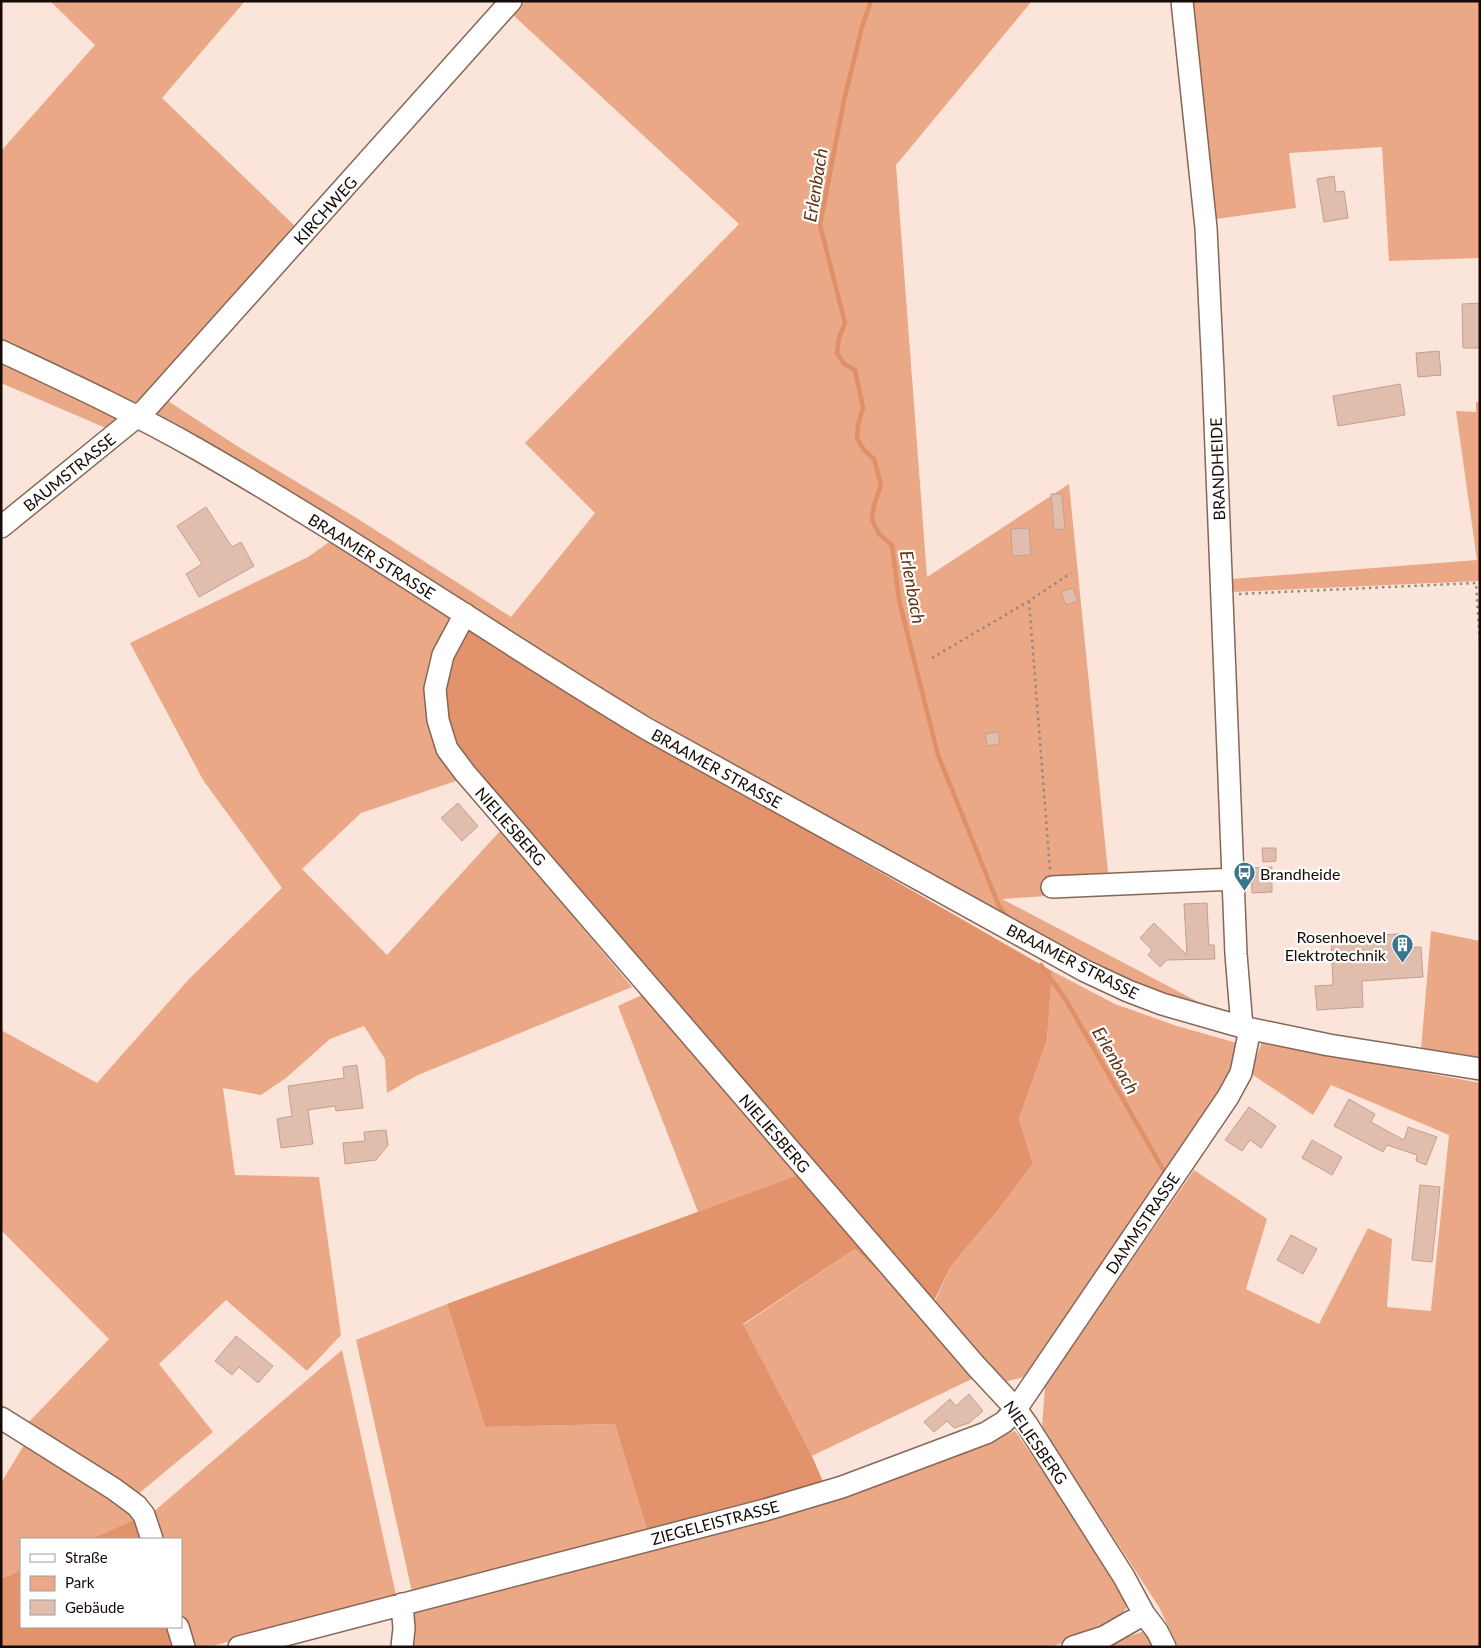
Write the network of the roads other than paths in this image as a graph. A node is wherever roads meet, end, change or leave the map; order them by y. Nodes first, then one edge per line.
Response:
1 (511, 1) edge
2 (1182, 1) edge
3 (1, 351) edge
4 (137, 416) junction
5 (1, 527) edge
6 (465, 614) junction
7 (1234, 879) junction
8 (1052, 888) road end
9 (1246, 1028) junction
10 (1480, 1069) edge
11 (1016, 1409) junction
12 (1, 1418) edge
13 (152, 1538) edge
14 (402, 1604) junction
15 (1144, 1614) junction
16 (178, 1628) edge
17 (184, 1647) edge
18 (239, 1647) edge
19 (402, 1647) edge
20 (1073, 1647) edge
21 (1165, 1647) edge

1 - 4 street, KIRCHWEG
2 - 7 street, BRANDHEIDE
3 - 4 street, BRAAMER STRASSE
4 - 5 street, BAUMSTRASSE
4 - 6 street, BRAAMER STRASSE
6 - 9 street, BRAAMER STRASSE
6 - 11 street, NIELIESBERG
7 - 8 street
7 - 9 street, BRANDHEIDE
9 - 10 street, BRAAMER STRASSE
9 - 11 street, DAMMSTRASSE
11 - 14 street, ZIEGELEISTRASSE
11 - 15 street, NIELIESBERG
12 - 13 street
14 - 18 street, ZIEGELEISTRASSE
14 - 19 street
15 - 20 street
15 - 21 street, NIELIESBERG
16 - 17 street

